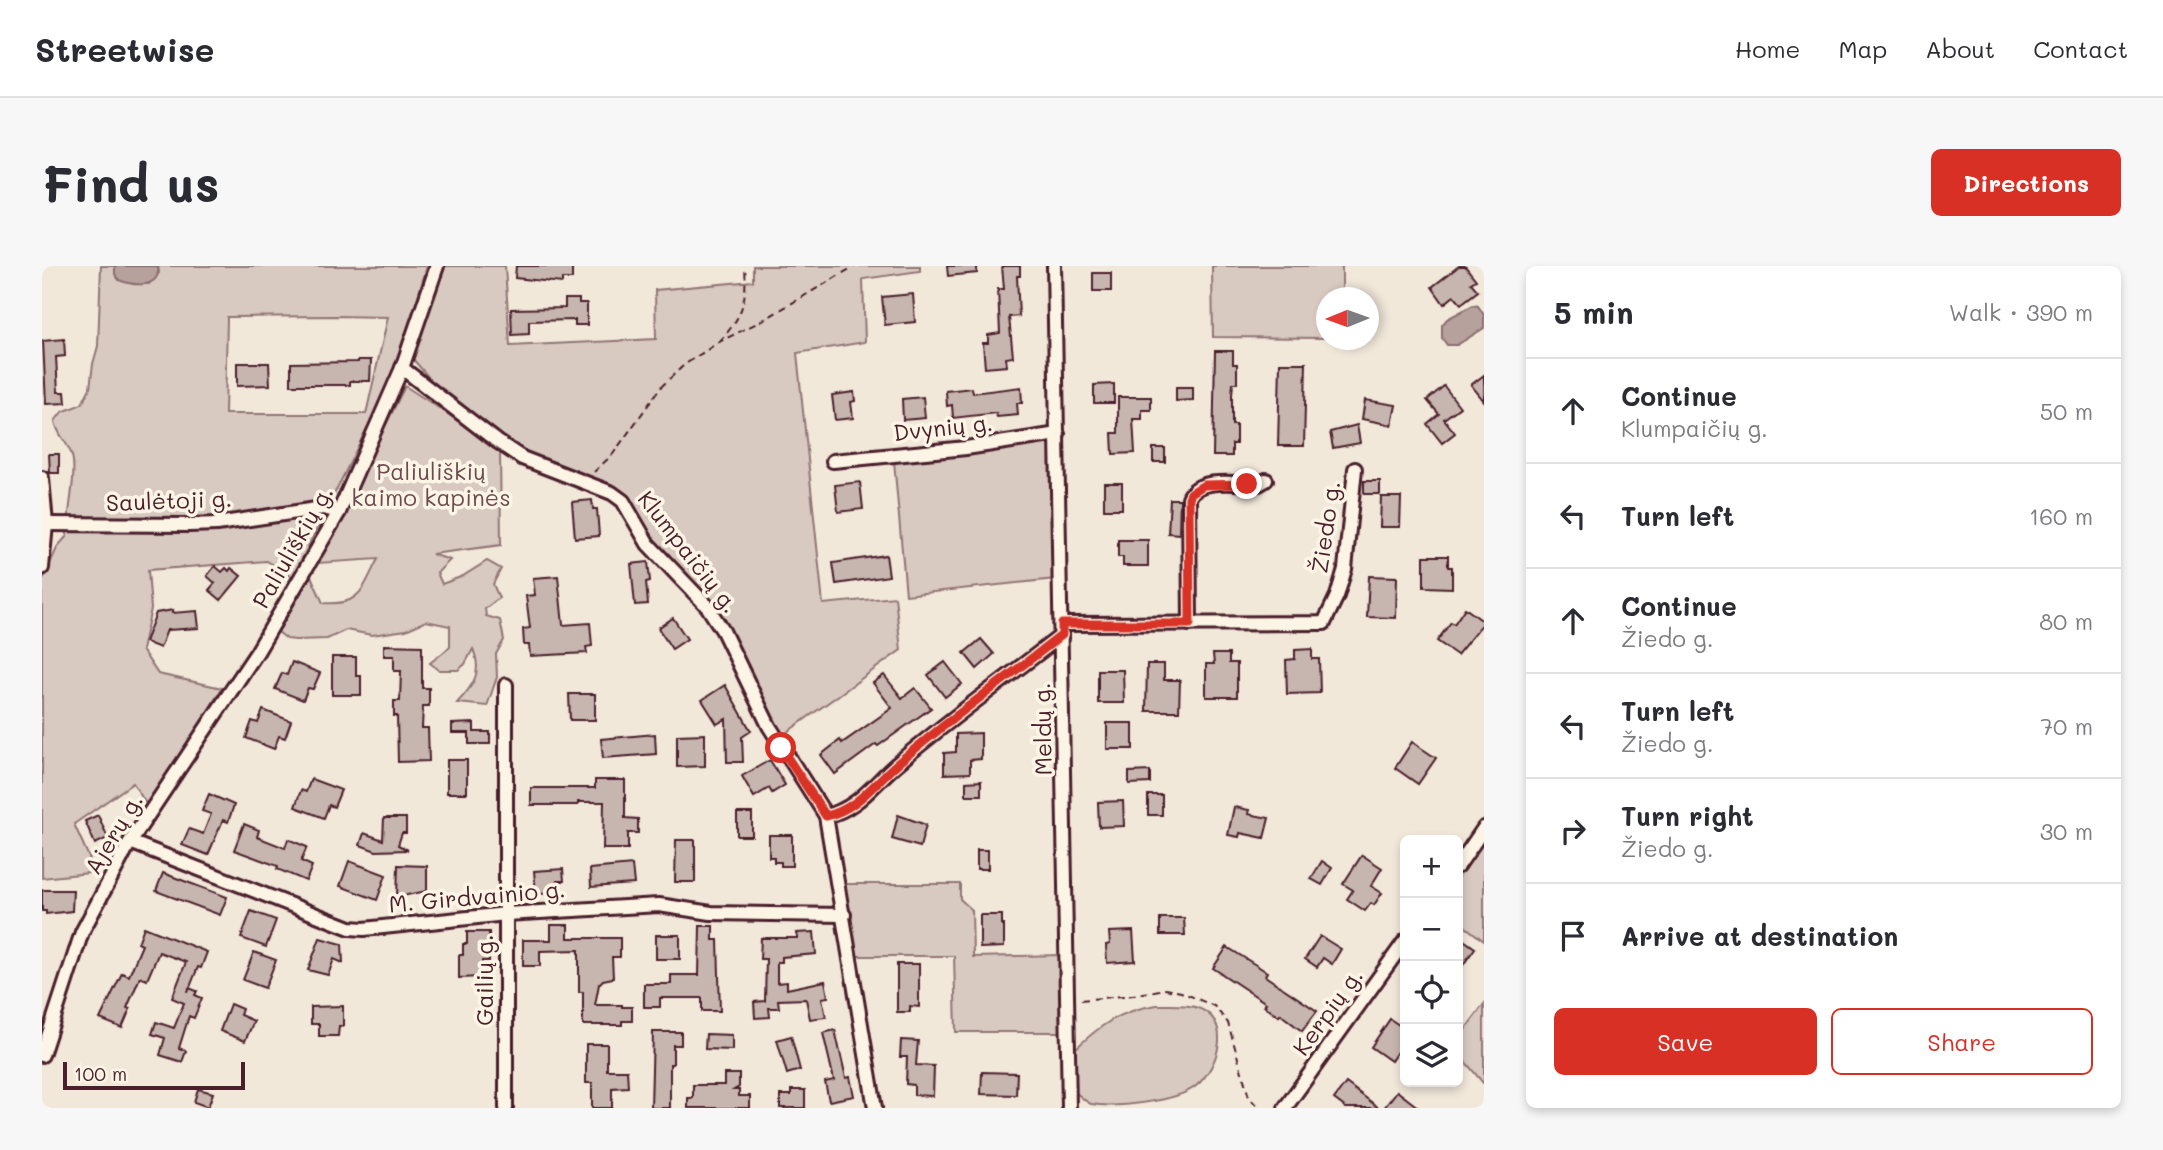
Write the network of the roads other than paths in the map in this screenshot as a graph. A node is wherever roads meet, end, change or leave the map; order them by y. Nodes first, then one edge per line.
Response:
1 (437, 266) edge
2 (1054, 266) edge
3 (402, 368) junction
4 (1058, 434) junction
5 (833, 461) dead end
6 (1355, 469) dead end
7 (42, 478) edge
8 (1266, 480) dead end
9 (339, 512) junction
10 (46, 524) junction
11 (42, 568) edge
12 (1190, 624) junction
13 (1062, 629) junction
14 (257, 652) joint
15 (506, 685) dead end
16 (826, 816) junction
17 (1484, 828) edge
18 (130, 842) junction
19 (1463, 859) edge
20 (506, 914) junction
21 (844, 915) junction
22 (1400, 948) edge
23 (42, 1055) edge
24 (506, 1108) edge
25 (875, 1108) edge
26 (1069, 1108) edge
27 (1285, 1108) edge

1 - 3 street, Paliuliškių g.
2 - 4 street, Meldų g.
3 - 9 street, Paliuliškių g.
3 - 16 street, Klumpaičių g.
4 - 5 street, Dvynių g.
4 - 13 street, Meldų g.
6 - 12 street, Žiedo g.
7 - 10 street
8 - 12 street
9 - 10 street, Saulėtoji g.
9 - 14 street, Paliuliškių g.
10 - 11 street
12 - 13 street, Žiedo g.
13 - 16 street
13 - 26 street, Meldų g.
14 - 18 street, Ajerų g.
15 - 20 street, Gailių g.
16 - 21 street, Klumpaičių g.
17 - 19 street
18 - 20 street, M. Girdvainio g.
18 - 23 street, Ajerų g.
20 - 21 street, M. Girdvainio g.
20 - 24 street, Gailių g.
21 - 25 street, Klumpaičių g.
22 - 27 street, Kerpių g.

